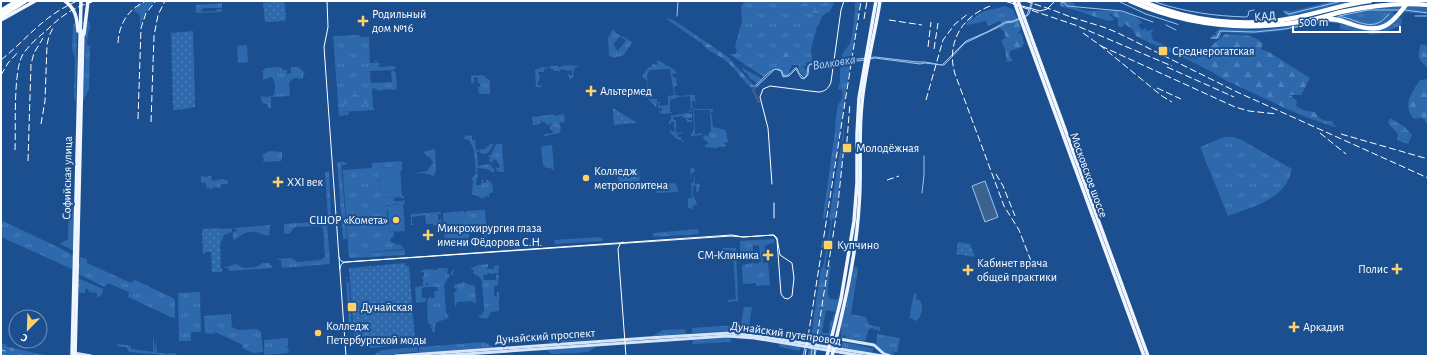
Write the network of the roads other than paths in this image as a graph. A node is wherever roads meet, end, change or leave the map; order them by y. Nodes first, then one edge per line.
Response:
1 (13, 1) edge
2 (17, 1) edge
3 (25, 1) edge
4 (35, 1) edge
5 (65, 1) edge
6 (82, 1) edge
7 (88, 1) edge
8 (876, 1) edge
9 (880, 1) edge
10 (1014, 1) edge
11 (1130, 1) edge
12 (1141, 1) edge
13 (1370, 1) edge
14 (1409, 1) edge
15 (1019, 2) edge
16 (1428, 5) edge
17 (1, 11) edge
18 (1021, 14) junction
19 (1, 16) edge
20 (1, 20) edge
21 (1307, 21) junction
22 (82, 25) junction
23 (81, 43) junction
24 (868, 57) junction
25 (858, 188) junction
26 (697, 336) junction
27 (831, 338) junction
28 (836, 339) junction
29 (849, 352) junction
30 (871, 354) junction
31 (73, 355) edge
32 (91, 356) edge
33 (395, 356) edge
34 (436, 356) edge
35 (827, 356) edge
36 (832, 356) edge
37 (863, 356) edge
38 (883, 356) edge
39 (890, 356) edge
40 (1145, 356) edge

1 - 17 main road
2 - 17 highway
3 - 19 highway
4 - 20 main road
5 - 22 main road
6 - 22 main road
7 - 22 main road
8 - 24 main road
9 - 24 main road
10 - 18 main road, Московское шоссе
11 - 21 highway, КАД
12 - 13 highway, КАД
14 - 21 highway
15 - 18 main road, Московское шоссе
16 - 21 highway, КАД
18 - 40 main road, Московское шоссе
22 - 23 main road
22 - 23 main road
23 - 31 main road, Софийская улица
24 - 25 main road
25 - 27 main road
25 - 28 main road
26 - 29 main road, Дунайский путепровод
26 - 33 main road, Дунайский проспект
26 - 34 main road, Дунайский проспект
27 - 28 main road
27 - 35 main road
28 - 30 main road
28 - 36 main road
28 - 39 main road
29 - 30 main road
29 - 37 main road
30 - 38 main road
31 - 32 main road

